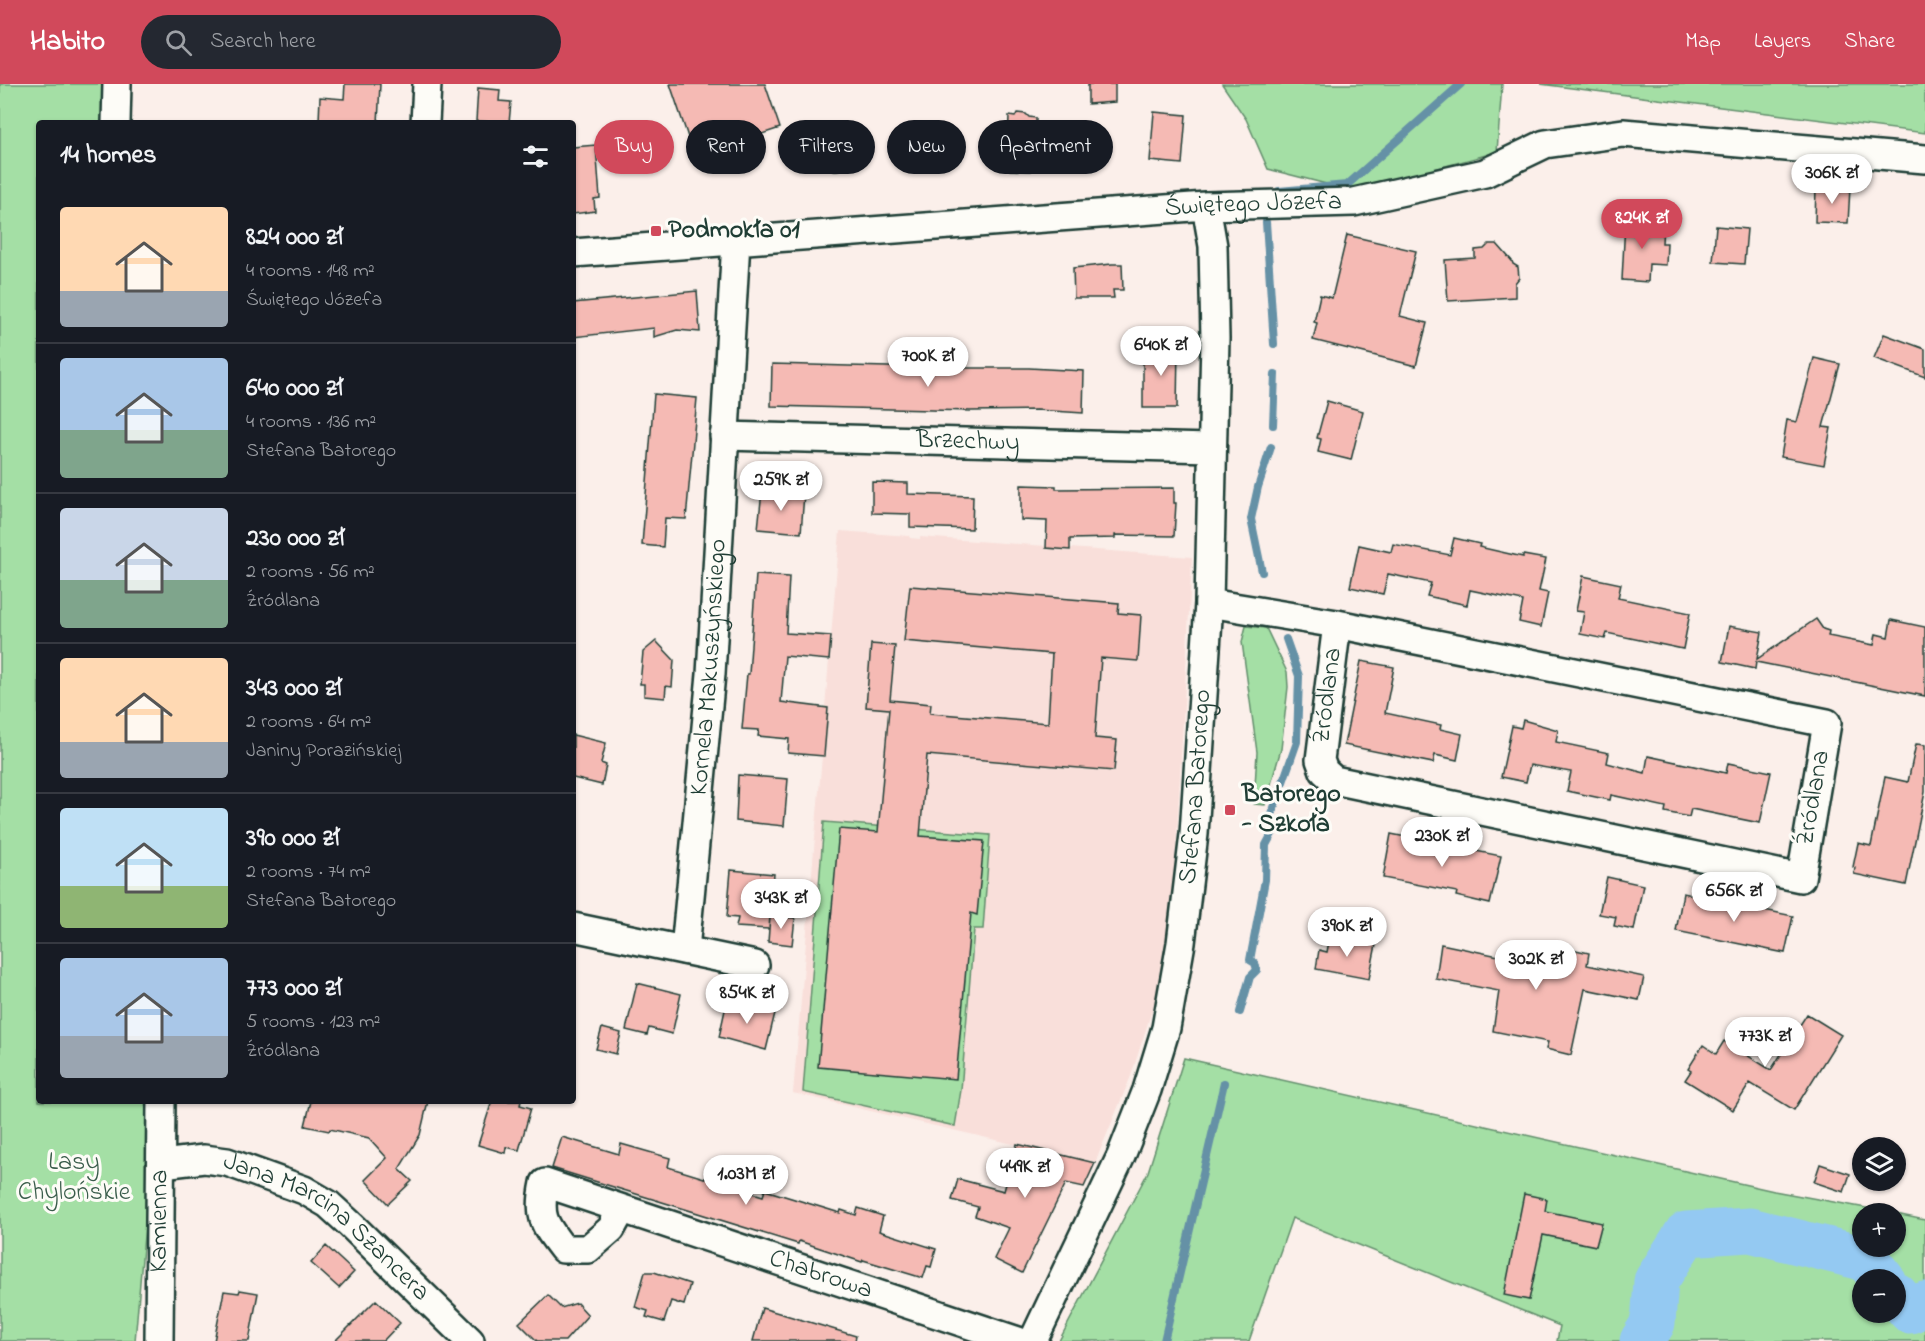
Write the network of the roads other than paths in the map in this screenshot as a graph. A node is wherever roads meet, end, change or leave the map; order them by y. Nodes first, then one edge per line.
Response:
1 (117, 84) edge
2 (427, 84) edge
3 (116, 120) edge
4 (425, 120) edge
5 (1925, 159) edge
6 (1206, 206) junction
7 (736, 241) junction
8 (576, 253) edge
9 (724, 436) junction
10 (1212, 448) junction
11 (1209, 603) junction
12 (1337, 624) junction
13 (576, 928) edge
14 (685, 950) junction
15 (755, 964) dead end
16 (161, 1104) edge
17 (162, 1164) junction
18 (622, 1209) dead end
19 (159, 1341) edge
20 (470, 1341) edge
21 (1018, 1341) edge
22 (1033, 1341) edge

1 - 3 street
2 - 4 street
5 - 6 street, Świętego Józefa
6 - 7 street, Świętego Józefa
6 - 10 street, Stefana Batorego
7 - 8 street, Świętego Józefa
7 - 9 street, Kornela Makuszyńskiego
9 - 10 street, Brzechwy
9 - 14 street, Kornela Makuszyńskiego
10 - 11 street, Stefana Batorego
11 - 12 street, Źródlana
11 - 22 street, Stefana Batorego
12 - 12 street, Źródlana
13 - 14 street
14 - 15 street
16 - 17 street, Kamienna
17 - 19 street, Kamienna
17 - 20 street, Jana Marcina Szancera
18 - 21 street, Chabrowa

